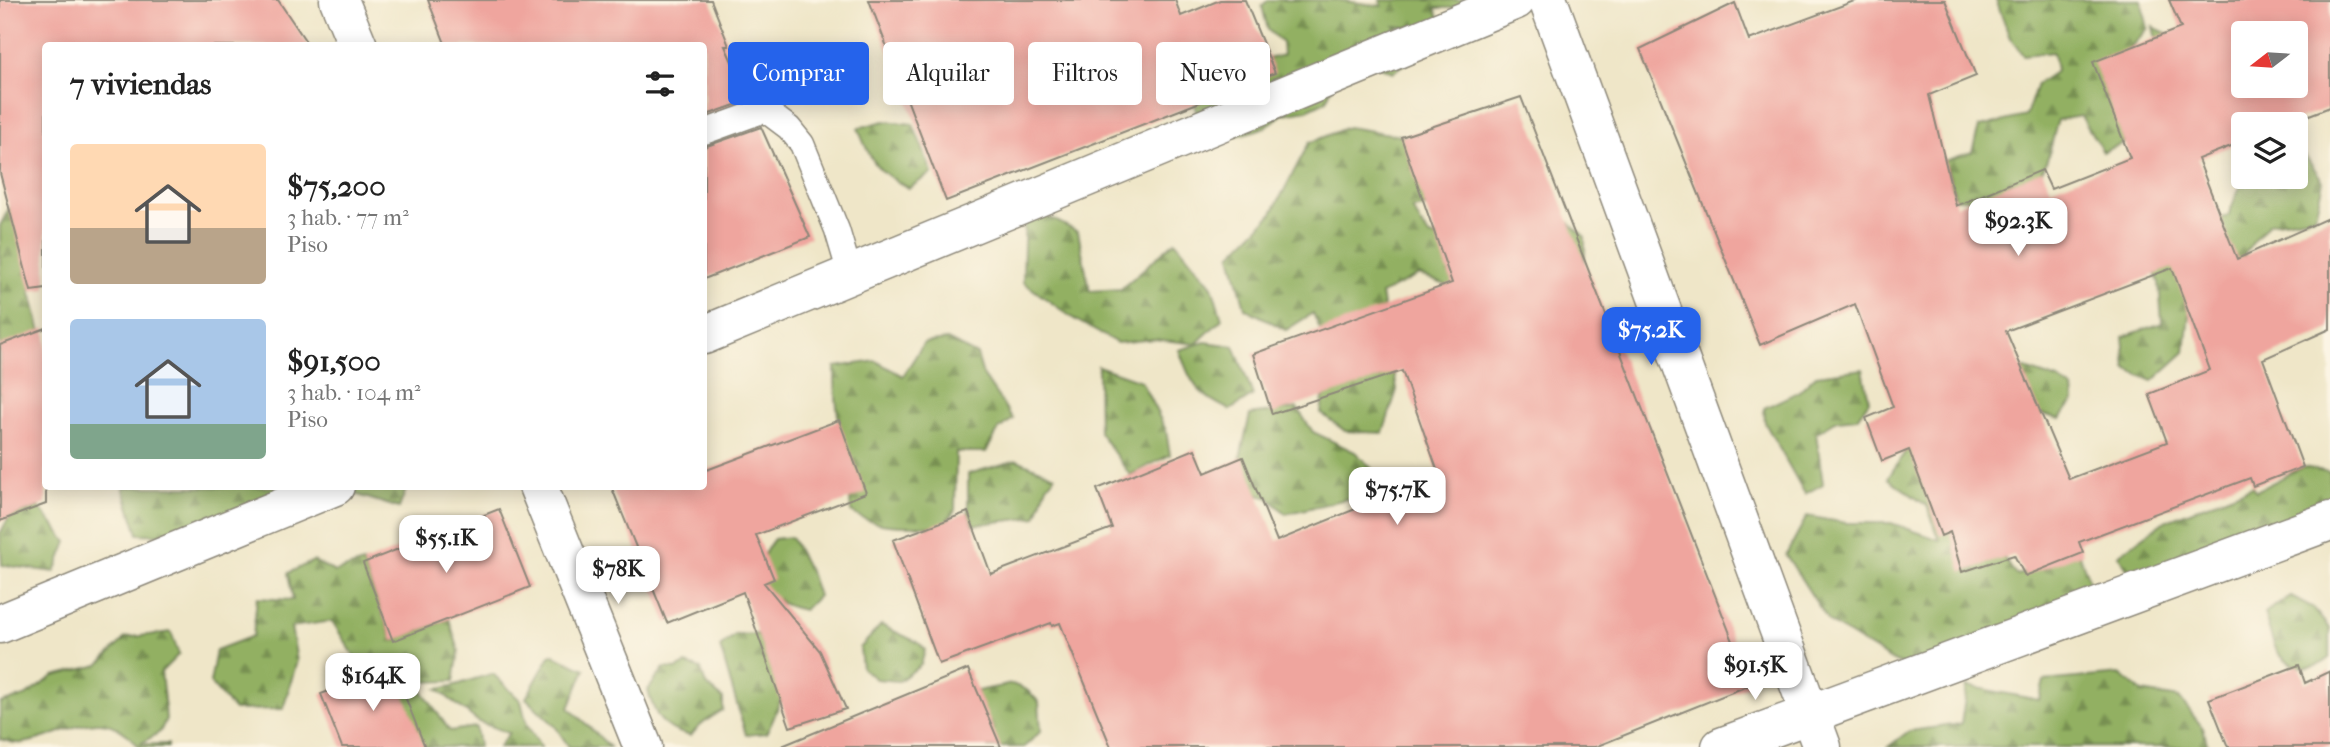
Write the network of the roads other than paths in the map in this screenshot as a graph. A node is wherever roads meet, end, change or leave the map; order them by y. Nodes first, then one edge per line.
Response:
1 (339, 0) edge
2 (1516, 0) edge
3 (1548, 0) edge
4 (356, 42) edge
5 (707, 131) edge
6 (850, 274) junction
7 (707, 334) edge
8 (325, 490) edge
9 (540, 490) edge
10 (2330, 521) edge
11 (0, 624) edge
12 (1816, 730) edge
13 (643, 747) edge
14 (1721, 747) edge

1 - 4 street
2 - 6 street
3 - 12 street
5 - 6 lane
6 - 7 street
8 - 11 street
9 - 13 street
10 - 12 street
12 - 14 street

